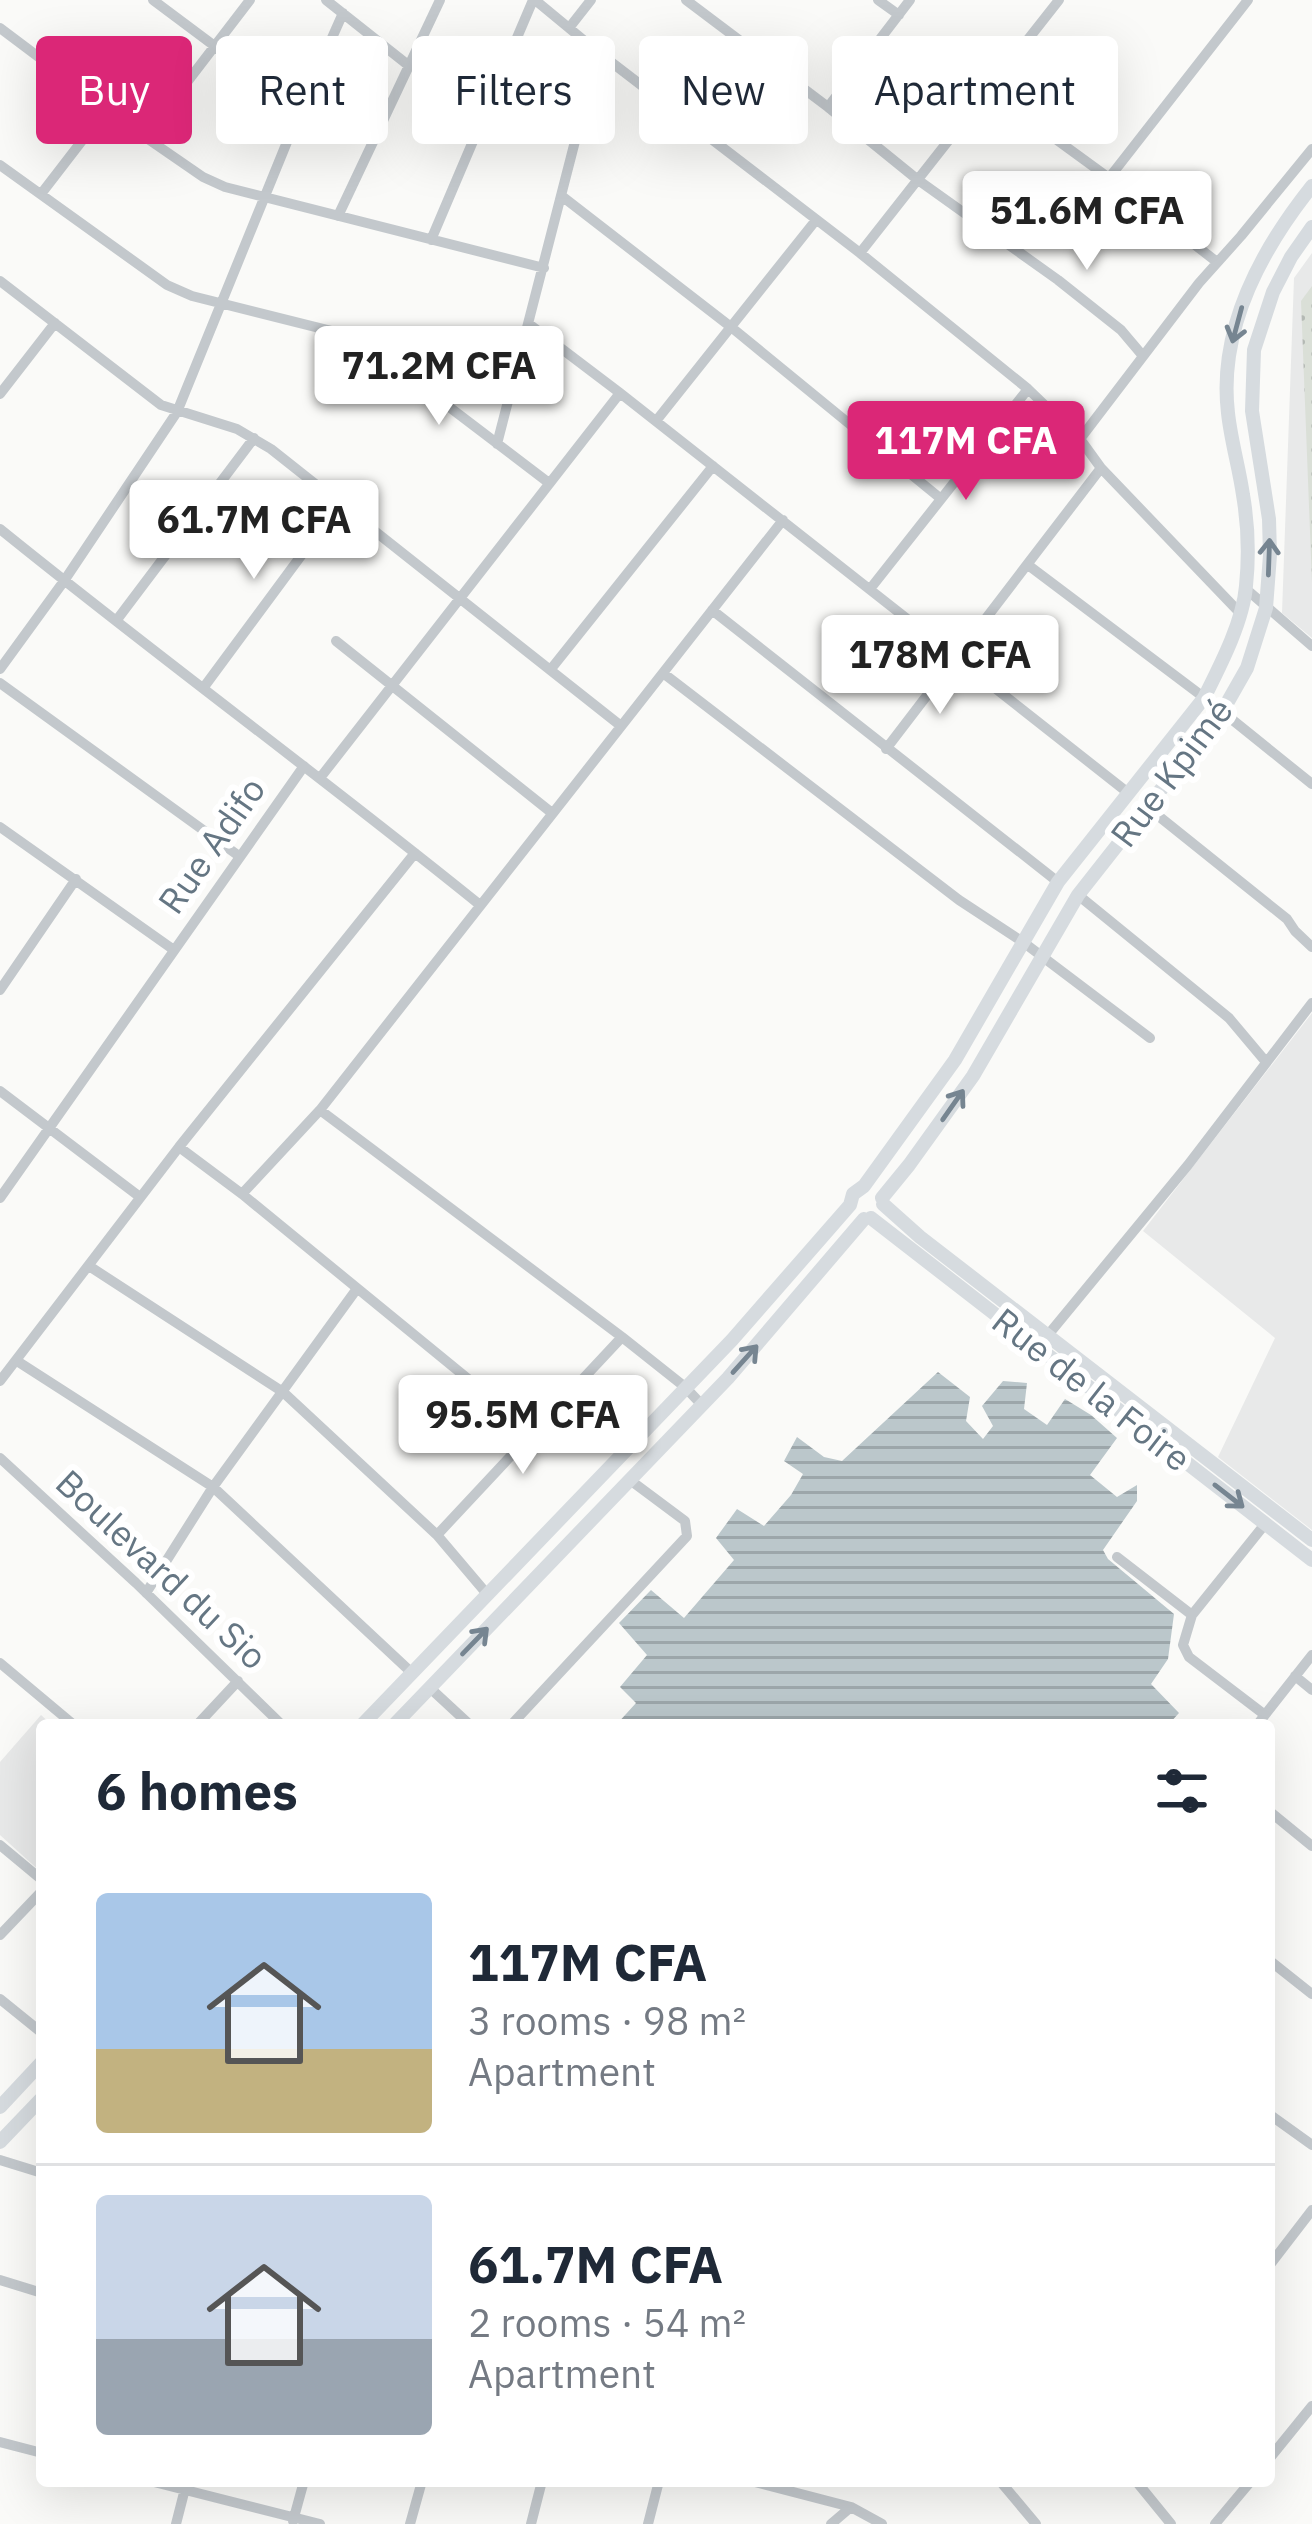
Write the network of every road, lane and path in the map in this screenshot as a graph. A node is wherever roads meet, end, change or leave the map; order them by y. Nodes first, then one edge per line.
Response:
1 (153, 0) edge
2 (250, 0) edge
3 (326, 0) edge
4 (440, 0) edge
5 (534, 0) edge
6 (590, 0) edge
7 (686, 0) edge
8 (878, 0) edge
9 (910, 0) edge
10 (1060, 0) edge
11 (1248, 0) edge
12 (343, 13) junction
13 (898, 15) junction
14 (0, 28) edge
15 (569, 28) junction
16 (223, 36) edge
17 (333, 36) edge
18 (579, 36) edge
19 (1030, 36) edge
20 (216, 46) joint
21 (36, 54) edge
22 (408, 64) junction
23 (615, 65) edge
24 (192, 77) edge
25 (828, 107) junction
26 (80, 144) edge
27 (155, 144) edge
28 (286, 144) edge
29 (576, 144) edge
30 (944, 144) edge
31 (1062, 144) edge
32 (1312, 149) edge
33 (0, 164) edge
34 (1109, 178) junction
35 (917, 179) junction
36 (1312, 186) edge
37 (41, 194) junction
38 (563, 196) junction
39 (265, 197) junction
40 (1306, 206) edge
41 (338, 216) junction
42 (816, 220) junction
43 (1312, 227) edge
44 (431, 240) junction
45 (860, 253) junction
46 (1217, 262) junction
47 (544, 268) junction
48 (0, 281) edge
49 (220, 305) junction
50 (55, 323) junction
51 (529, 324) junction
52 (731, 327) junction
53 (357, 338) junction
54 (1144, 356) junction
55 (515, 377) junction
56 (1028, 389) junction
57 (620, 393) junction
58 (0, 394) edge
59 (177, 412) junction
60 (656, 421) junction
61 (254, 438) junction
62 (1080, 439) junction
63 (497, 444) junction
64 (713, 466) junction
65 (1101, 468) junction
66 (549, 483) junction
67 (940, 498) junction
68 (340, 503) junction
69 (783, 520) junction
70 (0, 529) edge
71 (1028, 565) junction
72 (64, 580) junction
73 (1246, 589) junction
74 (870, 590) junction
75 (459, 597) junction
76 (1266, 608) junction
77 (712, 610) junction
78 (1240, 613) junction
79 (116, 621) junction
80 (335, 641) dead end
81 (1312, 646) edge
82 (958, 657) junction
83 (0, 668) edge
84 (551, 669) junction
85 (663, 673) junction
86 (0, 683) edge
87 (391, 685) junction
88 (204, 687) junction
89 (1204, 698) junction
90 (1222, 712) junction
91 (621, 726) junction
92 (886, 749) junction
93 (304, 766) junction
94 (320, 778) junction
95 (1312, 784) edge
96 (1127, 792) junction
97 (1146, 806) junction
98 (552, 813) junction
99 (0, 827) edge
100 (415, 853) junction
101 (239, 856) junction
102 (76, 879) junction
103 (1058, 882) junction
104 (1078, 896) junction
105 (480, 905) junction
106 (1023, 942) junction
107 (1312, 947) edge
108 (174, 950) junction
109 (1041, 955) junction
110 (6, 970) edge
111 (0, 990) edge
112 (1312, 1003) edge
113 (1150, 1038) dead end
114 (1266, 1062) junction
115 (0, 1090) edge
116 (320, 1110) junction
117 (49, 1129) junction
118 (179, 1147) junction
119 (864, 1186) junction
120 (242, 1194) junction
121 (140, 1197) junction
122 (0, 1198) edge
123 (882, 1201) junction
124 (850, 1204) junction
125 (868, 1218) junction
126 (89, 1266) junction
127 (356, 1290) junction
128 (1048, 1335) junction
129 (622, 1337) junction
130 (16, 1361) junction
131 (0, 1382) edge
132 (685, 1387) junction
133 (283, 1392) junction
134 (701, 1404) junction
135 (533, 1432) junction
136 (0, 1458) edge
137 (629, 1480) junction
138 (214, 1487) junction
139 (1265, 1524) junction
140 (436, 1535) junction
141 (1312, 1540) edge
142 (1117, 1557) dead end
143 (1312, 1560) edge
144 (146, 1592) junction
145 (488, 1594) junction
146 (1192, 1615) junction
147 (1312, 1655) edge
148 (0, 1663) edge
149 (412, 1673) junction
150 (1295, 1676) junction
151 (238, 1682) junction
152 (430, 1688) junction
153 (1312, 1690) edge
154 (67, 1719) edge
155 (203, 1719) edge
156 (276, 1719) edge
157 (368, 1719) edge
158 (400, 1719) edge
159 (464, 1719) edge
160 (518, 1719) edge
161 (1260, 1719) edge
162 (1262, 1719) edge
163 (1275, 1816) edge
164 (0, 1845) edge
165 (1312, 1846) edge
166 (36, 1875) edge
167 (36, 1897) edge
168 (0, 1935) edge
169 (1275, 1965) edge
170 (1312, 1994) edge
171 (0, 1999) edge
172 (36, 2028) edge
173 (36, 2068) edge
174 (36, 2104) edge
175 (0, 2107) edge
176 (1275, 2118) edge
177 (0, 2142) edge
178 (1312, 2145) edge
179 (0, 2160) edge
180 (36, 2171) edge
181 (1312, 2210) edge
182 (1299, 2228) junction
183 (1312, 2237) edge
184 (1275, 2258) edge
185 (0, 2280) edge
186 (36, 2291) edge
187 (1312, 2406) edge
188 (0, 2442) edge
189 (36, 2451) edge
190 (1275, 2451) edge
191 (185, 2487) edge
192 (192, 2487) edge
193 (302, 2487) edge
194 (420, 2487) edge
195 (540, 2487) edge
196 (657, 2487) edge
197 (774, 2487) edge
198 (1005, 2487) edge
199 (1141, 2487) edge
200 (1246, 2487) edge
201 (851, 2507) junction
202 (293, 2521) edge
203 (176, 2524) edge
204 (320, 2524) edge
205 (410, 2524) edge
206 (531, 2524) edge
207 (648, 2524) edge
208 (831, 2524) edge
209 (882, 2524) edge
210 (1035, 2524) edge
211 (1171, 2524) edge
212 (1215, 2524) edge

1 - 20 street
2 - 16 street
3 - 12 street
4 - 22 street
5 - 15 street
5 - 44 street
6 - 15 street
7 - 25 street
8 - 13 street
9 - 13 street
10 - 19 street
11 - 34 street
12 - 17 street
12 - 22 street
13 - 25 street
14 - 21 street
15 - 18 street
20 - 24 street
22 - 41 street
23 - 42 street
25 - 35 street
26 - 37 street
27 - 39 street
28 - 39 street
29 - 38 street
30 - 35 street
31 - 34 street
32 - 46 street
33 - 37 street
34 - 46 street
35 - 45 street
35 - 54 street
36 - 40 main road
37 - 49 street
38 - 47 street
38 - 52 street
39 - 41 street
39 - 49 street
40 -> 73 main road
41 - 44 street
42 - 45 street
42 - 52 street
76 -> 43 main road, Rue Kpimé
44 - 47 street
45 - 56 street
46 - 54 street
47 - 51 street
48 - 50 street
49 - 53 street
49 - 59 street
50 - 58 street
50 - 59 street
51 - 55 street
51 - 57 street
52 - 60 street
52 - 67 street
53 - 55 street
53 - 63 street
54 - 62 street
55 - 63 street
56 - 62 street
56 - 67 street
57 - 60 street
57 - 66 street, Rue Adifo
59 - 61 street
59 - 72 street
60 - 64 street
61 - 68 street
61 - 79 street
62 - 65 street
63 - 66 street
64 - 69 street
64 - 84 street
65 - 71 street
65 - 78 street
66 - 75 street, Rue Adifo
67 - 74 street
68 - 75 street
68 - 88 street
69 - 74 street
69 - 77 street
70 - 72 street
71 - 82 street
71 - 89 street
72 - 79 street
72 - 83 street
73 - 76 street
73 - 78 main road
74 - 82 street
75 - 84 street
75 - 87 street, Rue Adifo
76 - 81 street
76 - 90 main road, Rue Kpimé
77 - 85 street
77 - 92 street
78 - 89 main road
79 - 88 street
80 - 87 street
82 - 92 street
82 - 96 street
84 - 91 street
85 - 91 street
85 - 106 street
86 - 101 street
87 - 94 street, Rue Adifo
87 - 98 street
88 - 93 street
89 - 90 street
89 - 96 main road
90 - 95 street
90 - 97 main road, Rue Kpimé
91 - 98 street
92 - 103 street
93 - 94 street, Rue Adifo
93 - 101 street, Rue Adifo
94 - 100 street
96 - 103 main road
97 - 104 main road, Rue Kpimé
97 - 107 street
98 - 105 street
99 - 102 street
100 - 105 street
100 - 118 street
101 - 108 street, Rue Adifo
102 - 108 street
102 - 110 street
103 - 106 main road
104 - 109 main road, Rue Kpimé
104 - 114 street
105 - 116 street
106 - 109 street
106 - 119 main road
108 - 117 street, Rue Adifo
109 - 113 street
123 -> 109 main road, Rue Kpimé
110 - 111 street
112 - 114 street
114 - 128 street
115 - 117 street
116 - 120 street
116 - 129 street
117 - 121 street
117 - 122 street, Rue Adifo
118 - 120 street
118 - 121 street
119 - 123 main road
119 - 124 main road
120 - 127 street
121 - 126 street
123 - 125 main road
123 - 128 main road
124 - 125 main road
124 - 132 main road
134 -> 125 main road
125 -> 139 main road, Rue de la Foire
126 - 130 street
126 - 133 street
127 - 133 street
127 - 135 street
128 - 141 main road
129 - 132 street
129 - 135 street
130 - 131 street
130 - 138 street
132 - 134 street
132 - 145 main road
133 - 138 street
133 - 140 street
134 - 137 main road
135 - 140 street
136 - 144 street, Boulevard du Sio
152 -> 137 main road
137 - 160 street
138 - 144 street
138 - 149 street
139 - 143 main road, Rue de la Foire
139 - 146 street
140 - 145 street
142 - 146 street
144 - 151 street, Boulevard du Sio
145 - 149 main road
146 - 161 street
147 - 150 street
148 - 154 street
149 - 157 main road
150 - 153 street
150 - 162 street
151 - 155 street
151 - 156 street, Boulevard du Sio
152 - 158 main road
152 - 159 street
163 - 165 street
164 - 166 street
167 - 168 street
169 - 170 street
171 - 172 street
173 - 175 main road
174 - 177 main road
176 - 178 street
179 - 180 street
181 - 182 street
182 - 183 street
182 - 184 street
185 - 186 street
187 - 190 street
188 - 189 street
191 - 203 street
192 - 202 street
193 - 202 street
194 - 205 street
195 - 206 street
196 - 207 street
197 - 201 street
198 - 210 street
199 - 211 street
200 - 212 street
201 - 208 street
201 - 209 street
202 - 204 street

